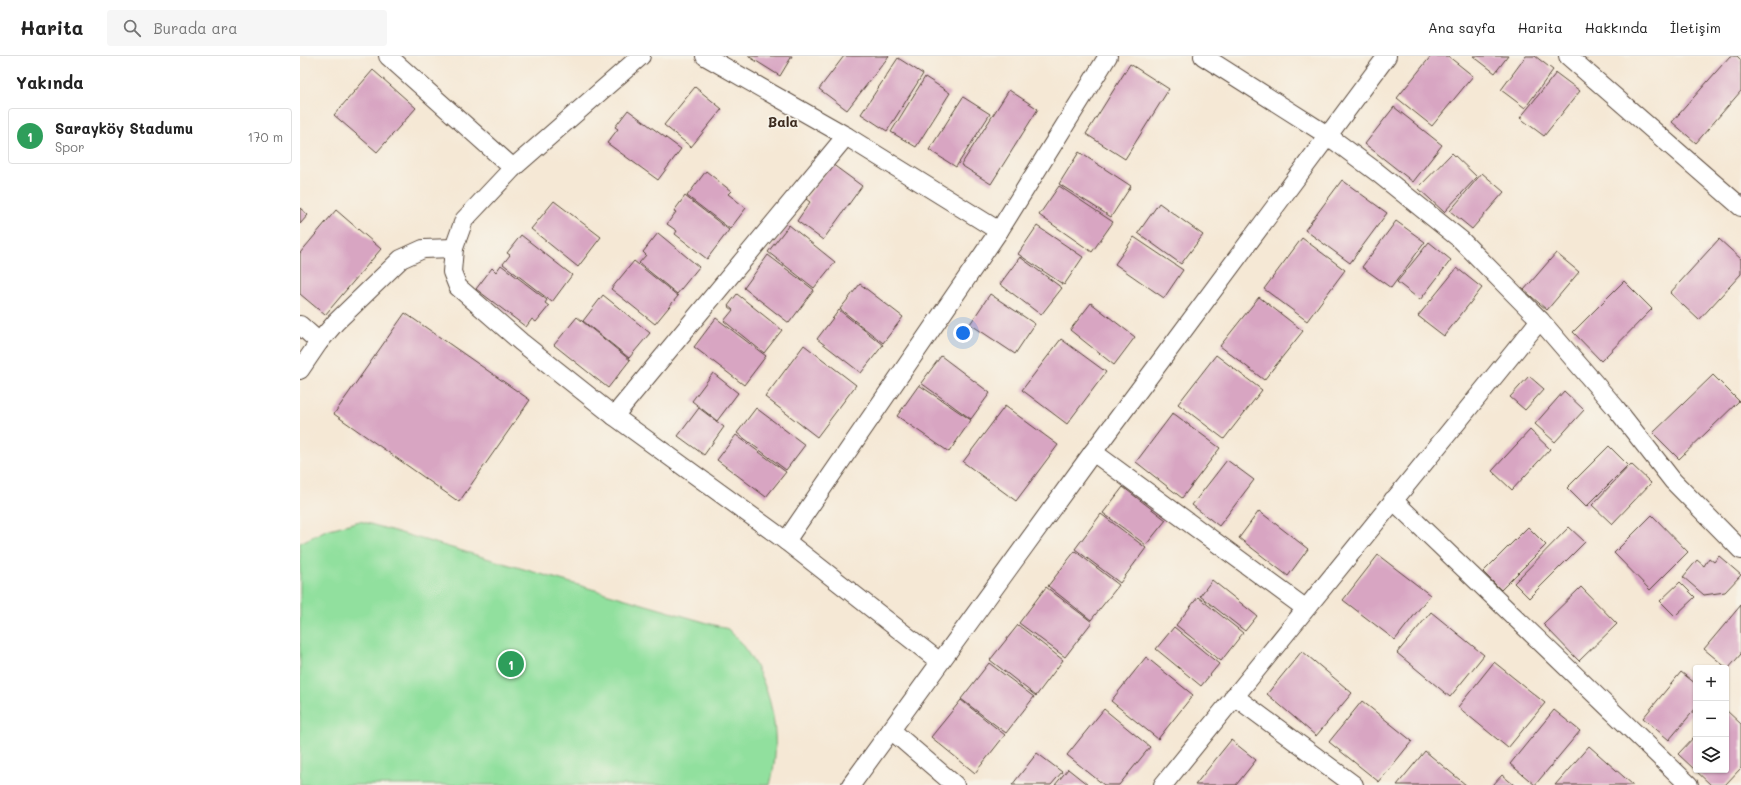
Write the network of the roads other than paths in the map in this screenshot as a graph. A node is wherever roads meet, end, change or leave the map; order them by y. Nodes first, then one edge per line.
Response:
1 (388, 56) edge
2 (641, 56) edge
3 (705, 56) edge
4 (1108, 56) edge
5 (1203, 56) edge
6 (1387, 56) edge
7 (1568, 56) edge
8 (1327, 135) junction
9 (846, 136) junction
10 (513, 168) junction
11 (1741, 207) edge
12 (999, 232) junction
13 (454, 248) junction
14 (1540, 320) junction
15 (300, 325) edge
16 (319, 342) junction
17 (300, 370) edge
18 (614, 416) junction
19 (1093, 452) junction
20 (1393, 500) junction
21 (786, 541) junction
22 (1741, 550) edge
23 (1305, 608) junction
24 (940, 662) junction
25 (1234, 696) junction
26 (891, 730) junction
27 (851, 785) edge
28 (955, 785) edge
29 (1163, 785) edge
30 (1354, 785) edge
31 (1689, 785) edge

1 - 10 street
2 - 10 street
3 - 9 street
4 - 12 street
5 - 8 street
6 - 8 street
7 - 11 street
8 - 14 street
8 - 19 street
9 - 12 street
9 - 18 street
10 - 13 street
12 - 21 street
13 - 16 street
13 - 18 street
14 - 20 street
14 - 22 street
15 - 16 street
16 - 17 street
18 - 21 street
19 - 23 street
19 - 24 street
20 - 23 street
20 - 31 street
21 - 24 street
23 - 25 street
24 - 26 street
25 - 29 street
25 - 30 street
26 - 27 street
26 - 28 street

